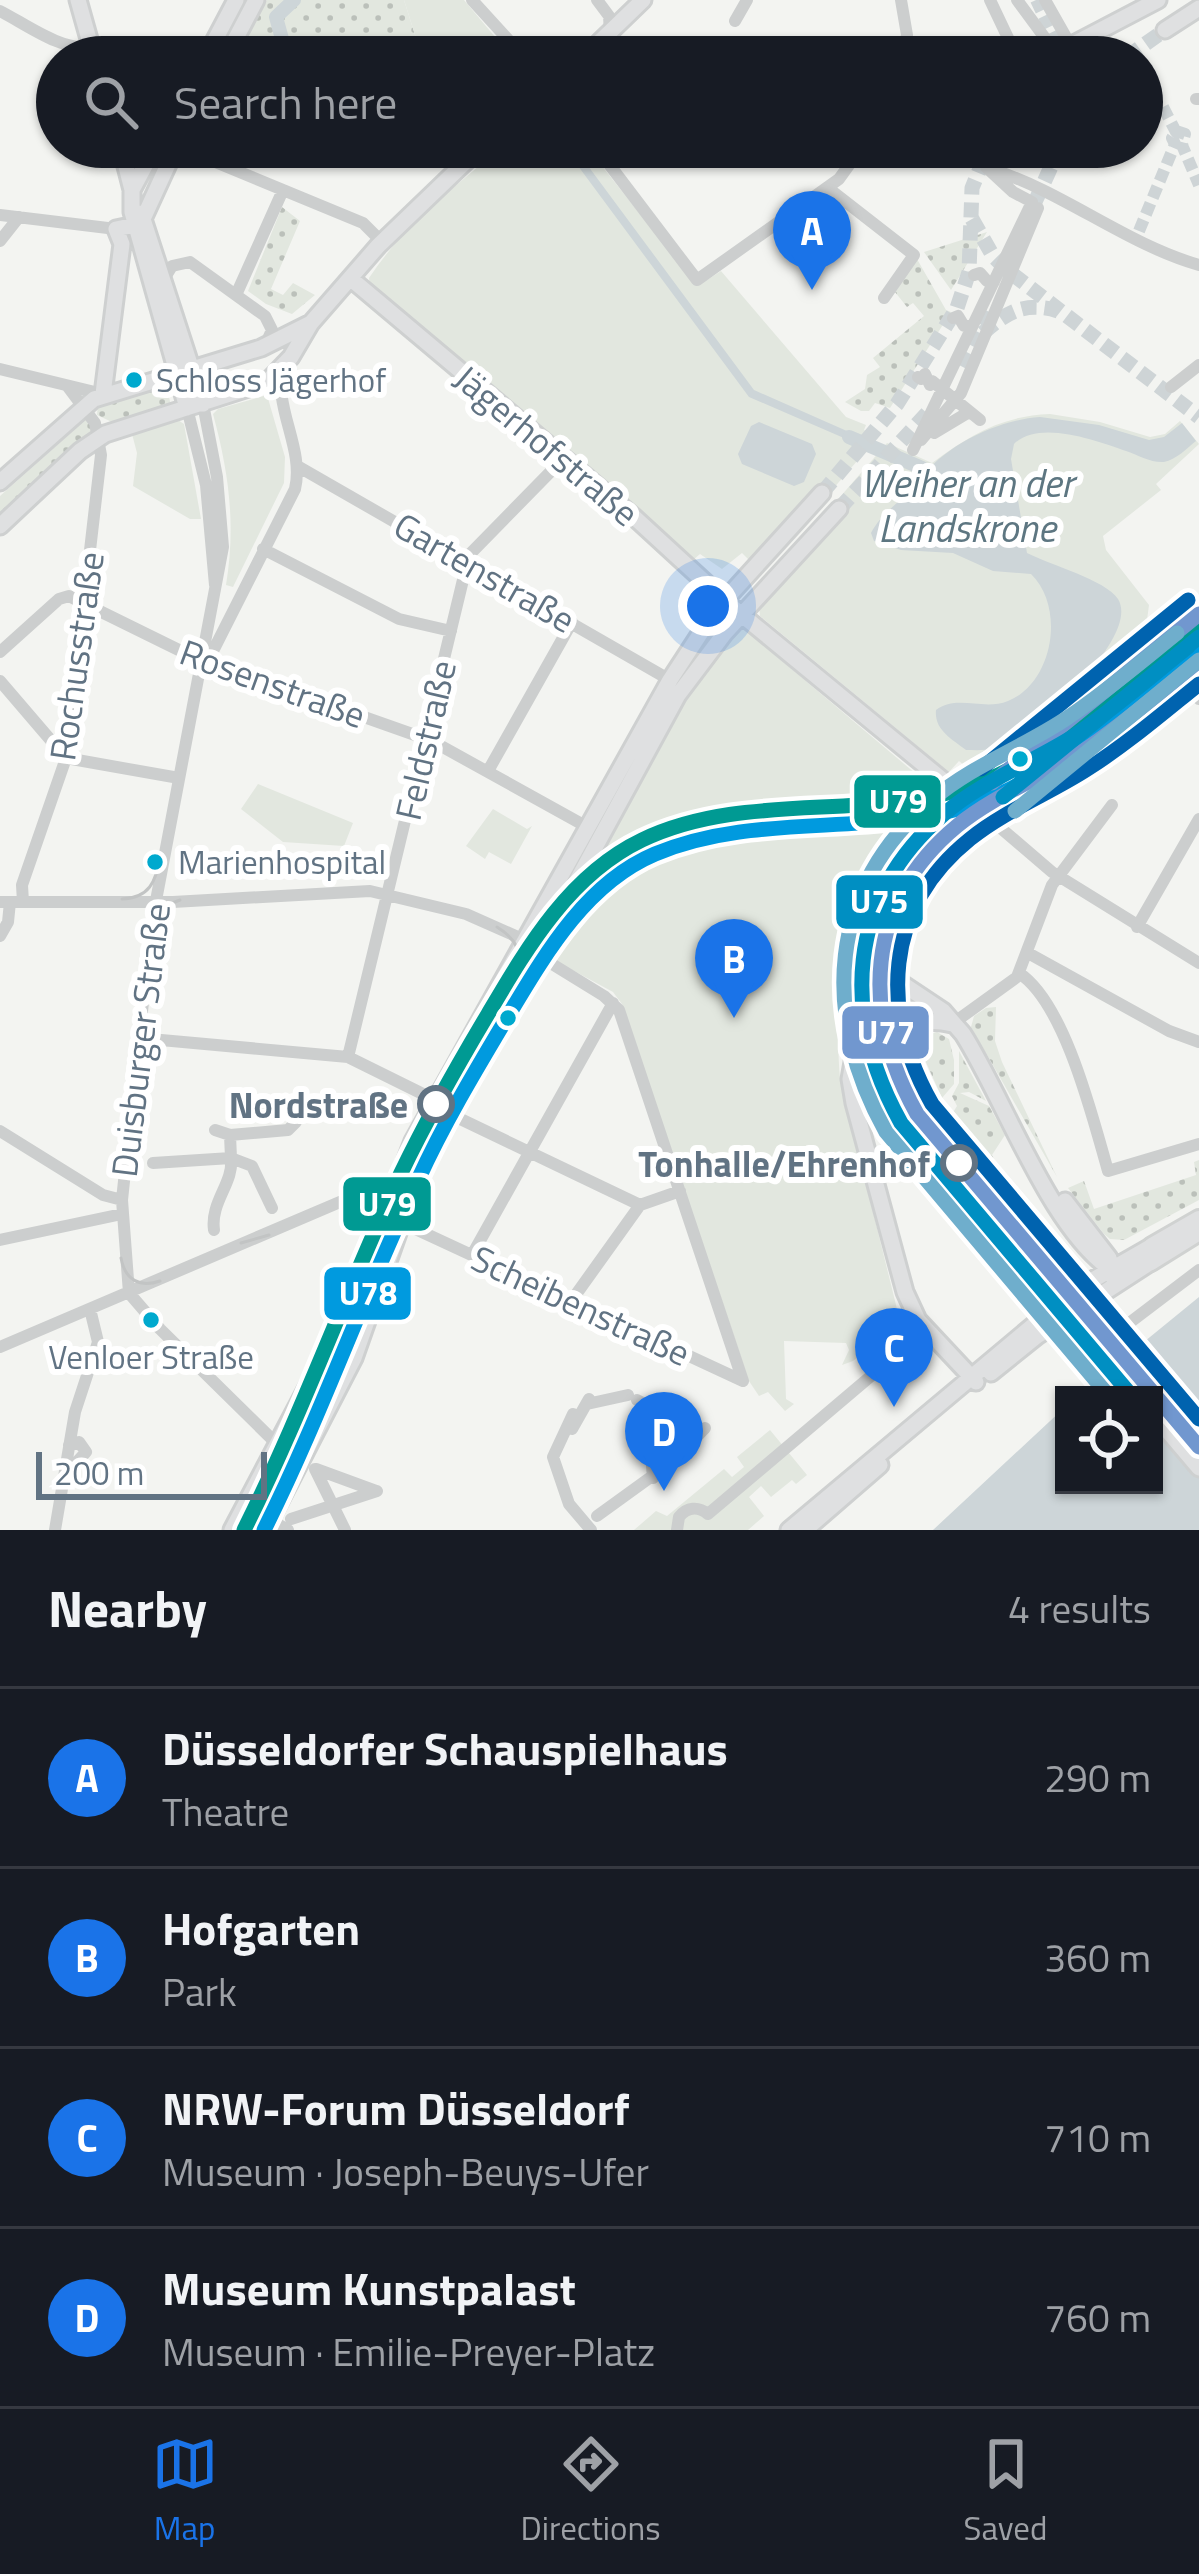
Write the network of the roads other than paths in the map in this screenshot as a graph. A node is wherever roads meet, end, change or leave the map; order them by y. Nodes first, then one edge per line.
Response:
1 (78, 0) edge
2 (236, 0) edge
3 (256, 0) edge
4 (472, 0) edge
5 (597, 0) edge
6 (747, 0) edge
7 (901, 0) edge
8 (990, 0) edge
9 (1158, 0) edge
10 (1045, 1) edge
11 (1021, 6) edge
12 (1199, 8) edge
13 (635, 9) edge
14 (0, 11) edge
15 (735, 21) dead end
16 (1165, 29) tunnel mouth
17 (610, 34) junction
18 (50, 36) edge
19 (88, 36) edge
20 (217, 36) edge
21 (237, 36) edge
22 (505, 36) edge
23 (608, 36) edge
24 (907, 36) edge
25 (1007, 36) edge
26 (1044, 36) edge
27 (1065, 36) edge
28 (1090, 36) edge
29 (127, 168) edge
30 (144, 168) edge
31 (168, 168) edge
32 (229, 168) edge
33 (459, 168) edge
34 (612, 168) edge
35 (848, 168) edge
36 (987, 168) edge
37 (989, 168) edge
38 (828, 188) junction
39 (132, 190) junction
40 (283, 190) junction
41 (154, 200) junction
42 (1035, 205) junction
43 (0, 215) edge
44 (19, 218) junction
45 (139, 222) junction
46 (116, 229) junction
47 (0, 241) edge
48 (382, 242) junction
49 (145, 243) junction
50 (1199, 265) edge
51 (974, 275) dead end
52 (350, 278) junction
53 (994, 282) junction
54 (162, 284) junction
55 (236, 295) junction
56 (884, 298) dead end
57 (953, 318) dead end
58 (311, 323) junction
59 (972, 326) junction
60 (260, 348) junction
61 (284, 365) junction
62 (1199, 365) edge
63 (0, 369) edge
64 (183, 371) junction
65 (918, 376) dead end
66 (68, 387) junction
67 (1171, 387) dead end
68 (941, 388) junction
69 (103, 394) junction
70 (956, 400) junction
71 (85, 406) junction
72 (195, 406) junction
73 (97, 430) junction
74 (915, 451) dead end
75 (564, 458) junction
76 (70, 460) junction
77 (299, 467) junction
78 (98, 476) junction
79 (0, 482) edge
80 (822, 493) tunnel mouth
81 (838, 509) tunnel mouth
82 (0, 526) edge
83 (263, 549) junction
84 (467, 561) junction
85 (724, 600) junction
86 (84, 603) junction
87 (742, 615) junction
88 (572, 622) junction
89 (1199, 622) edge
90 (451, 631) junction
91 (1199, 649) edge
92 (0, 652) edge
93 (1160, 654) junction
94 (202, 660) junction
95 (1173, 670) junction
96 (670, 680) junction
97 (0, 681) edge
98 (1199, 699) edge
99 (426, 739) junction
100 (66, 758) junction
101 (488, 771) junction
102 (178, 778) junction
103 (1000, 782) junction
104 (1013, 798) junction
105 (965, 800) junction
106 (1112, 805) dead end
107 (990, 819) junction
108 (1199, 819) edge
109 (589, 828) junction
110 (1059, 875) junction
111 (389, 894) junction
112 (11, 902) edge
113 (156, 902) junction
114 (1137, 927) junction
115 (552, 932) junction
116 (0, 936) edge
117 (521, 950) junction
118 (1028, 953) junction
119 (539, 956) junction
120 (1199, 963) edge
121 (1019, 973) junction
122 (889, 975) junction
123 (614, 1003) junction
124 (854, 1010) junction
125 (952, 1024) junction
126 (139, 1038) junction
127 (1199, 1042) edge
128 (348, 1057) junction
129 (913, 1091) junction
130 (435, 1100) junction
131 (450, 1114) junction
132 (896, 1115) junction
133 (296, 1122) dead end
134 (215, 1130) dead end
135 (0, 1132) edge
136 (864, 1134) junction
137 (230, 1135) junction
138 (1199, 1144) edge
139 (528, 1151) junction
140 (232, 1157) junction
141 (138, 1164) junction
142 (404, 1165) junction
143 (680, 1191) junction
144 (640, 1205) junction
145 (122, 1207) junction
146 (384, 1211) junction
147 (275, 1216) dead end
148 (1199, 1219) edge
149 (400, 1221) junction
150 (214, 1230) dead end
151 (419, 1230) junction
152 (1199, 1232) edge
153 (0, 1240) edge
154 (392, 1250) junction
155 (1151, 1254) junction
156 (472, 1255) junction
157 (1107, 1264) junction
158 (1131, 1266) junction
159 (1199, 1270) edge
160 (129, 1293) junction
161 (572, 1300) junction
162 (90, 1310) junction
163 (1064, 1319) junction
164 (1120, 1330) dead end
165 (917, 1337) dead end
166 (0, 1347) edge
167 (969, 1382) junction
168 (1129, 1386) edge
169 (638, 1400) junction
170 (253, 1420) junction
171 (290, 1421) junction
172 (1163, 1426) edge
173 (1199, 1436) edge
174 (278, 1444) junction
175 (1199, 1468) edge
176 (652, 1477) junction
177 (259, 1480) junction
178 (333, 1505) junction
179 (708, 1514) junction
180 (591, 1523) edge
181 (289, 1524) edge
182 (267, 1525) edge
183 (55, 1530) edge
184 (232, 1530) edge
185 (345, 1530) edge
186 (677, 1530) edge
187 (712, 1530) edge
188 (789, 1530) edge
189 (805, 1530) edge

1 - 19 main road
2 - 20 main road
3 - 21 main road
4 - 22 street
5 - 17 street
6 - 15 street
7 - 24 street
8 - 25 street
9 - 28 main road
10 - 11 street
10 - 27 street
11 - 26 street
12 - 16 main road
13 - 17 main road
14 - 18 street
17 - 23 main road
29 - 39 main road
30 - 39 main road
31 - 41 main road
32 - 40 street
33 - 48 main road
34 - 38 street
35 - 38 street
36 - 42 street
37 - 50 street
38 - 56 street
39 - 41 main road
39 - 45 main road
40 - 48 street
40 - 55 street
41 - 45 main road
42 - 53 street
42 - 70 street
43 - 44 street
44 - 46 street
44 - 47 street
45 - 46 main road
45 - 49 main road
46 - 49 street
46 - 69 main road
48 - 52 main road
49 - 54 main road
49 - 64 main road
51 - 53 street
52 - 58 main road
52 - 75 main road, Jägerhofstraße
53 - 59 street
54 - 55 street
54 - 64 main road
55 - 60 street
57 - 59 street
58 - 60 main road
58 - 61 main road
59 - 68 street
60 - 64 main road
61 - 72 main road
61 - 77 street
62 - 67 street
63 - 66 street
64 - 69 main road
64 - 72 main road
65 - 68 street
66 - 69 street
66 - 71 street
68 - 70 street
68 - 70 street
69 - 71 main road
70 - 74 street
71 - 73 street
71 - 79 main road
72 - 73 main road
72 - 94 street
73 - 76 main road
73 - 78 street, Rochusstraße
75 - 84 street
75 - 85 main road, Jägerhofstraße
76 - 78 street
76 - 82 main road
77 - 83 street, Duisburger Straße
77 - 84 street, Gartenstraße
78 - 86 street, Rochusstraße
80 - 85 main road
81 - 87 main road
83 - 90 street
83 - 94 street, Duisburger Straße
84 - 88 street, Gartenstraße
84 - 90 street, Feldstraße
85 - 87 main road, Jägerhofstraße
85 - 96 main road
86 - 92 street
86 - 94 street, Rosenstraße
86 - 100 street, Rochusstraße
87 - 105 main road, Jägerhofstraße
87 - 115 main road
88 - 96 street, Gartenstraße
88 - 101 street
89 - 93 main road
90 - 99 street, Feldstraße
91 - 95 main road
93 - 95 street
93 - 103 main road
94 - 99 street, Rosenstraße
94 - 102 street, Duisburger Straße
95 - 98 street
95 - 104 main road
96 - 109 main road
97 - 100 street
99 - 101 street, Rosenstraße
99 - 111 street, Feldstraße
100 - 102 street
100 - 112 street, Rochusstraße
101 - 109 street, Rosenstraße
102 - 113 street, Duisburger Straße
103 - 104 main road
103 - 105 main road
104 - 107 main road
105 - 107 main road, Jägerhofstraße
105 - 124 main road
106 - 110 street
107 - 110 street
107 - 122 main road
108 - 114 street
109 - 117 main road
110 - 114 street
110 - 118 street
111 - 113 street
111 - 117 street
111 - 128 street, Feldstraße
112 - 113 street
112 - 116 street, Rochusstraße
113 - 126 street, Duisburger Straße
114 - 120 street
115 - 117 street
115 - 119 main road
117 - 119 street
117 - 130 main road
118 - 121 street
118 - 127 street
119 - 123 street
119 - 131 main road
121 - 125 street
121 - 138 street
122 - 125 main road
122 - 129 main road
123 - 139 street
123 - 143 street
124 - 132 main road
124 - 136 main road
125 - 129 main road
125 - 157 main road
126 - 128 street
126 - 141 street, Duisburger Straße
128 - 130 street
129 - 173 main road, bridge
130 - 142 main road
131 - 139 street
131 - 149 main road
132 - 136 main road
132 - 168 main road, bridge
133 - 137 street
134 - 137 street
135 - 145 street
136 - 167 main road
137 - 140 street
139 - 144 street
139 - 156 street
140 - 141 street
140 - 147 street
140 - 150 street
141 - 145 street, Duisburger Straße
142 - 146 main road
142 - 149 street
143 - 144 street
143 - 161 street, Scheibenstraße
144 - 161 street
145 - 153 street
145 - 160 street, Duisburger Straße
146 - 160 street
146 - 171 main road
148 - 155 highway
149 - 151 street, Scheibenstraße
149 - 154 main road
151 - 154 street
151 - 156 street, Scheibenstraße
152 - 155 highway
154 - 182 main road
155 - 158 main road
156 - 161 street, Scheibenstraße
157 - 158 main road
157 - 163 main road
157 - 167 main road
158 - 163 main road
159 - 164 street
160 - 162 street
160 - 170 street
162 - 166 street
162 - 183 street
163 - 167 main road
165 - 179 street
167 - 188 main road
167 - 189 main road
169 - 176 street
169 - 176 street
169 - 180 street
170 - 171 street
170 - 174 street
171 - 174 main road
172 - 175 main road
174 - 177 main road
174 - 182 street
176 - 180 street
177 - 182 street
177 - 184 main road
178 - 178 street
178 - 181 street
178 - 185 street
179 - 186 street
179 - 187 street
181 - 182 street

